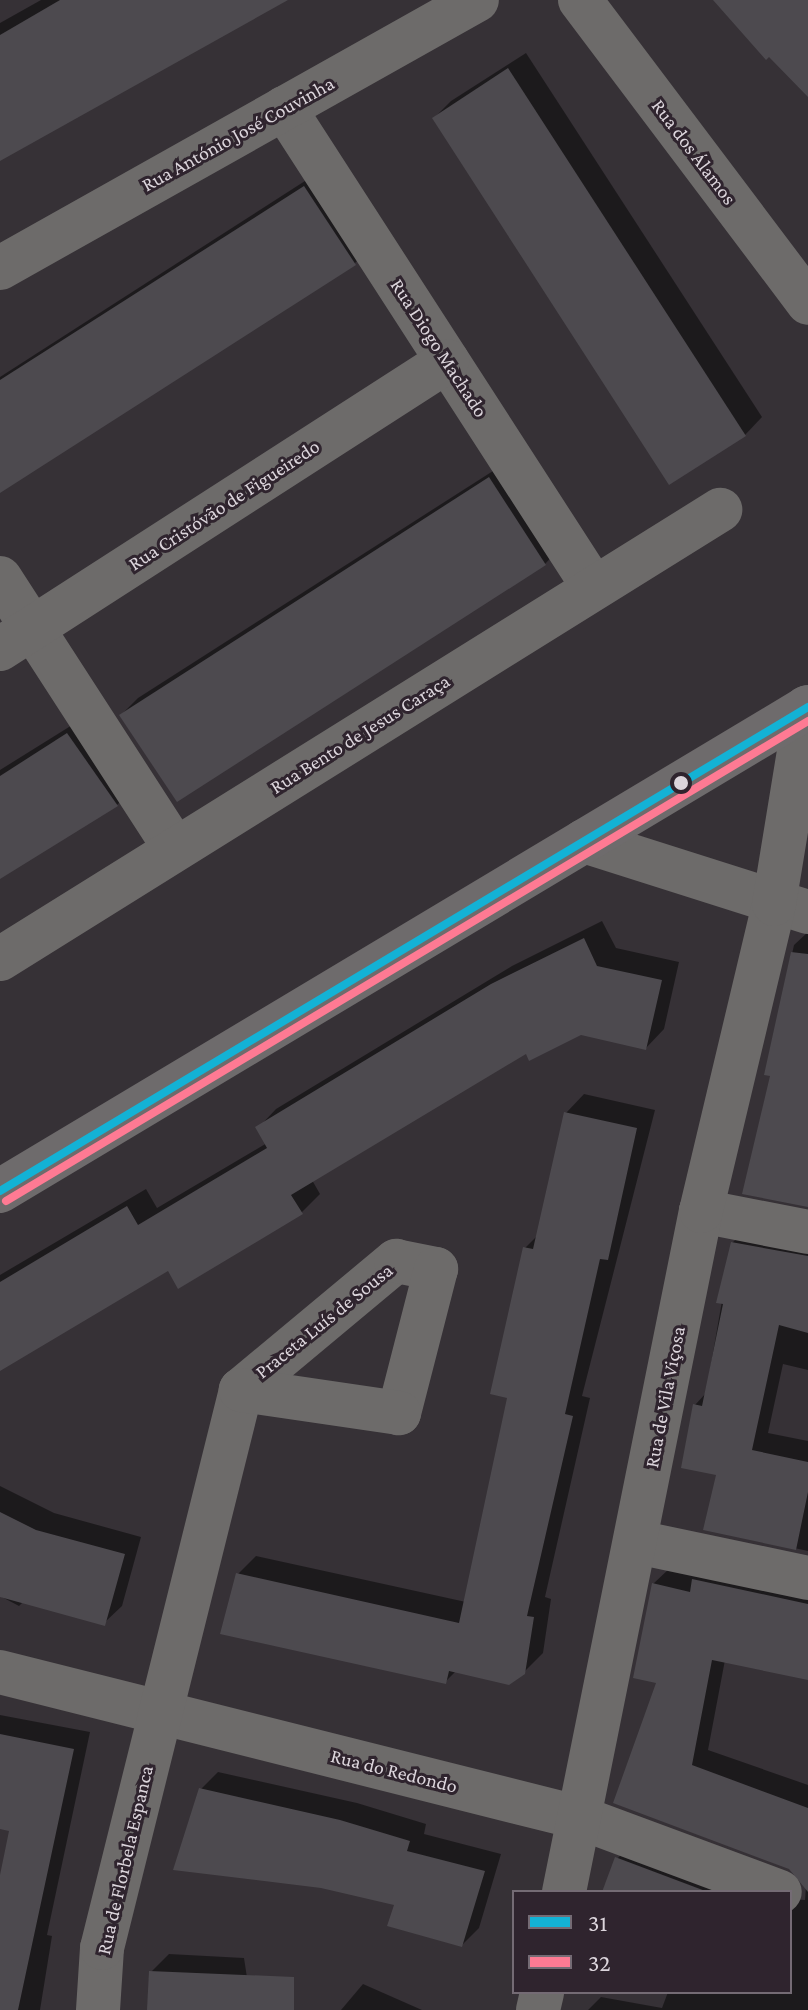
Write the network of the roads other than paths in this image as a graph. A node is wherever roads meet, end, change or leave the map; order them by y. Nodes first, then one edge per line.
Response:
1 (477, 0) edge
2 (580, 0) edge
3 (284, 108) junction
4 (0, 268) edge
5 (808, 303) edge
6 (447, 361) junction
7 (720, 510) dead end
8 (0, 578) edge
9 (594, 588) junction
10 (17, 639) edge
11 (807, 707) edge
12 (584, 841) junction
13 (175, 848) junction
14 (791, 908) edge
15 (0, 959) edge
16 (0, 1191) edge
17 (701, 1211) junction
18 (808, 1232) edge
19 (241, 1390) dead end
20 (637, 1542) junction
21 (808, 1578) edge
22 (0, 1672) edge
23 (160, 1712) junction
24 (581, 1818) junction
25 (564, 1890) edge
26 (775, 1890) edge
27 (98, 2010) edge

1 - 3 street, Rua António José Couvinha
2 - 5 street, Rua dos Álamos
3 - 4 street, Rua António José Couvinha
3 - 6 street, Rua Diogo Machado
6 - 9 street, Rua Diogo Machado
6 - 10 street, Rua Cristóvão de Figueiredo
7 - 9 street, Rua Bento de Jesus Caraça
8 - 10 street
9 - 13 street, Rua Bento de Jesus Caraça
10 - 13 street
11 - 12 main road
11 - 14 street, Rua de Vila Viçosa
12 - 14 street
12 - 16 main road
13 - 15 street, Rua Bento de Jesus Caraça
14 - 17 street, Rua de Vila Viçosa
17 - 18 street
17 - 20 street, Rua de Vila Viçosa
19 - 23 street, Praceta Luís de Sousa
20 - 21 street
20 - 24 street, Rua de Vila Viçosa
22 - 23 street, Rua do Redondo
23 - 24 street, Rua do Redondo
23 - 27 street, Rua de Florbela Espanca
24 - 25 street, Rua de Vila Viçosa
24 - 26 street, Rua do Redondo

